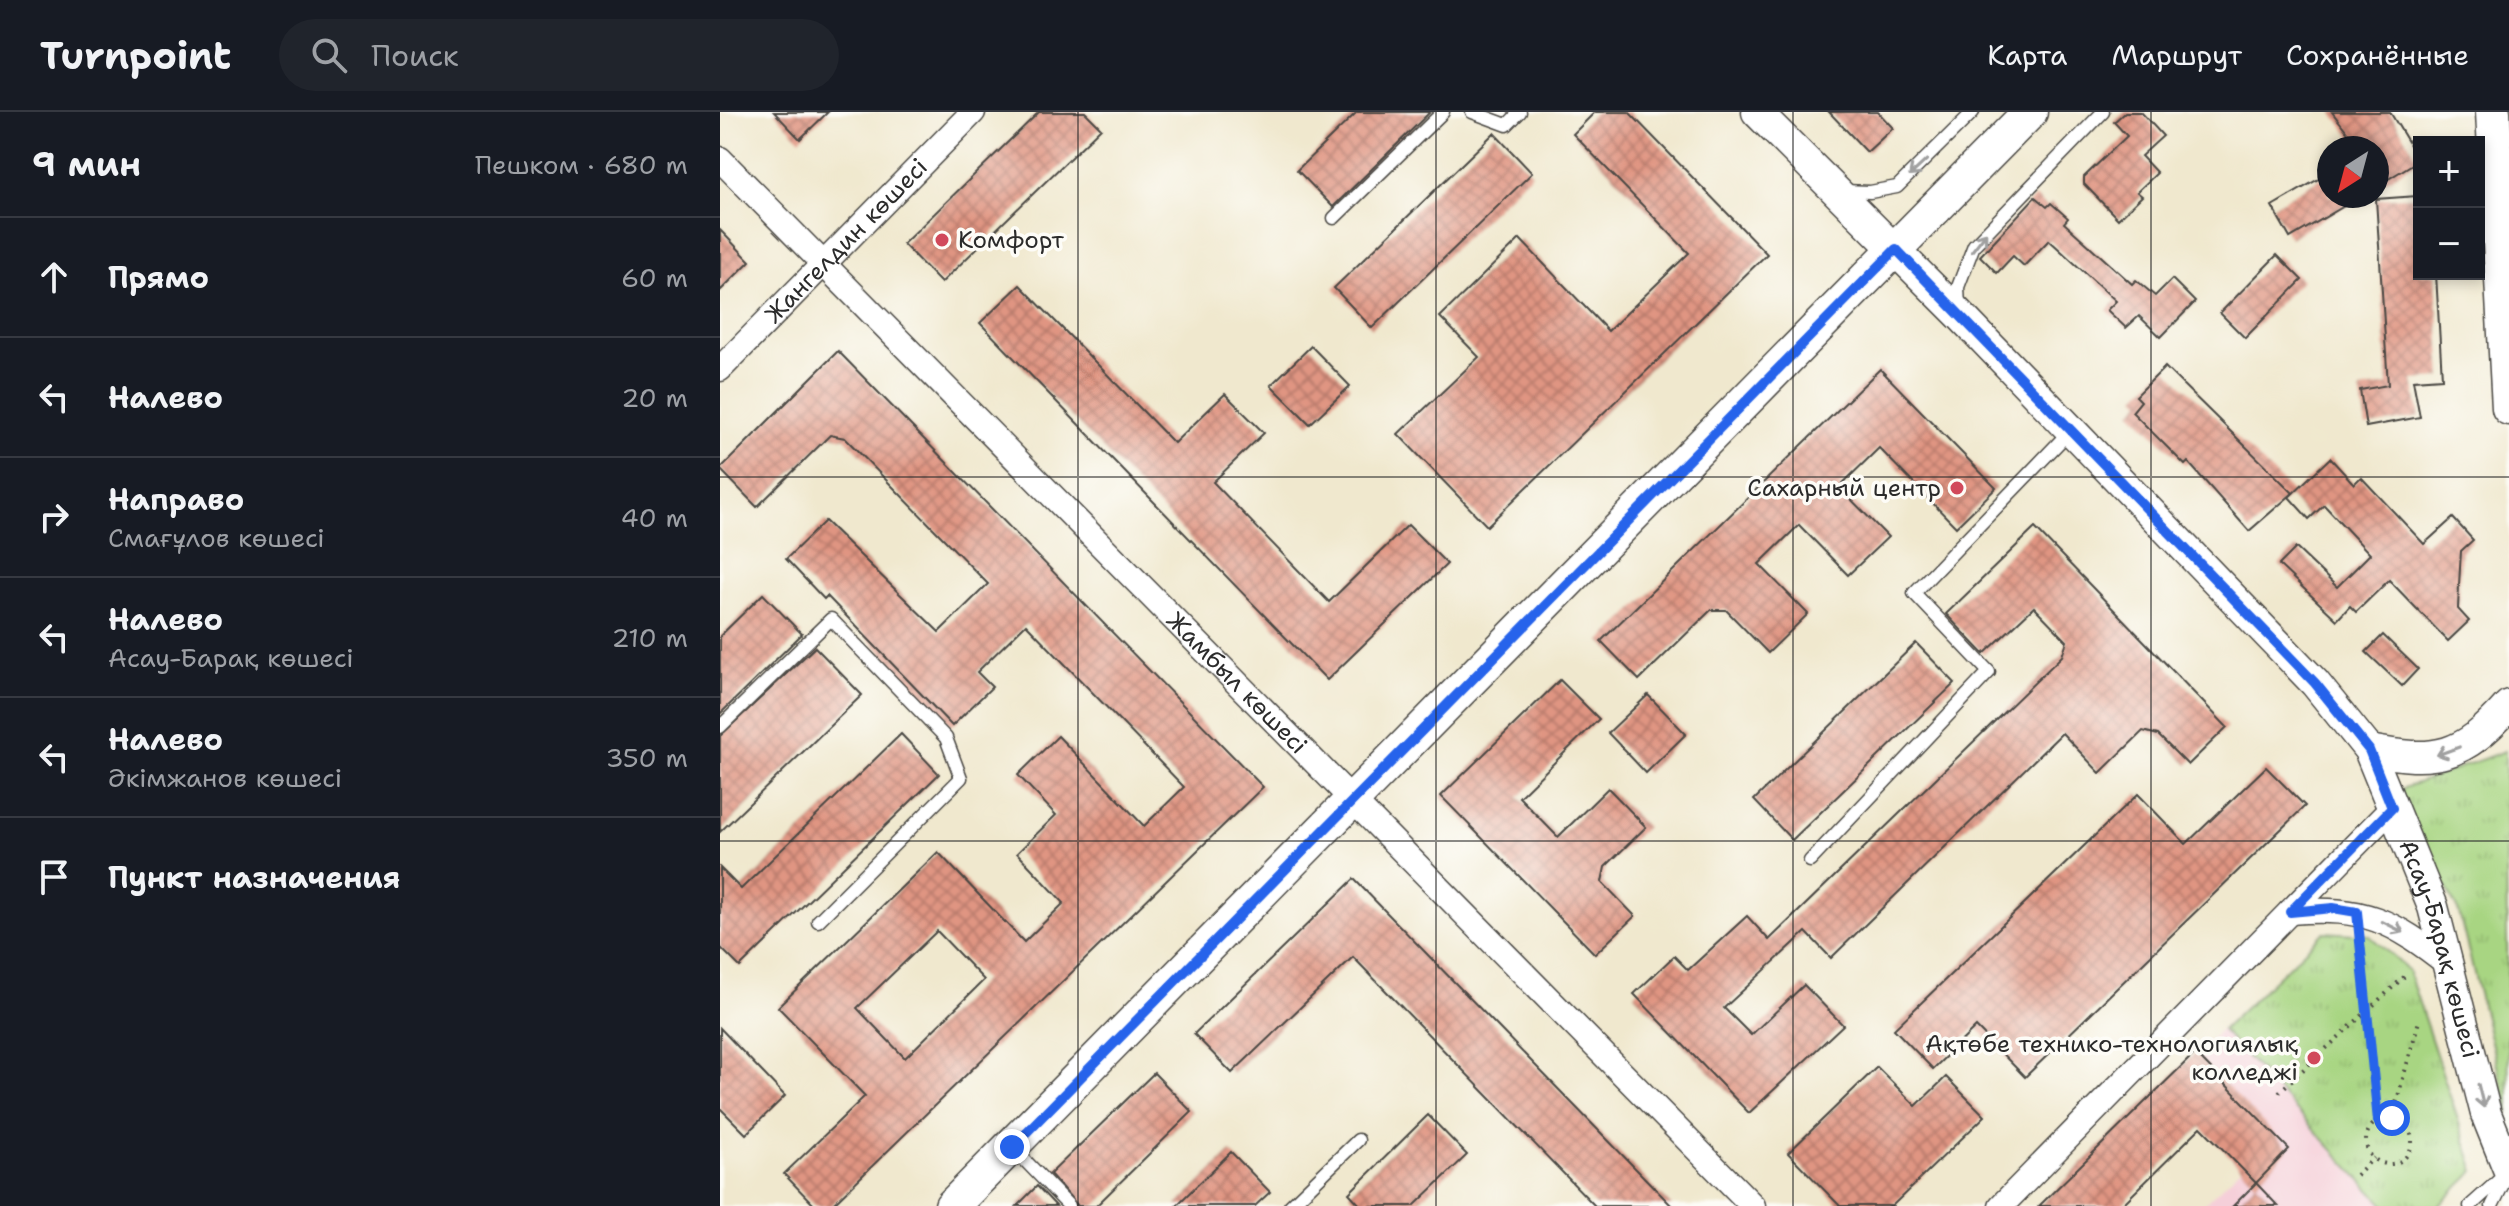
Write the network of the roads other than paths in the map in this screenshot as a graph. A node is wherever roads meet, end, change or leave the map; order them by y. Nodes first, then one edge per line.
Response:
1 (973, 112) edge
2 (1443, 112) edge
3 (1472, 112) edge
4 (1520, 112) edge
5 (1757, 112) edge
6 (1973, 112) edge
7 (2030, 112) edge
8 (2103, 112) edge
9 (2493, 112) edge
10 (720, 159) edge
11 (1836, 190) junction
12 (1334, 218) dead end
13 (1896, 249) junction
14 (822, 264) junction
15 (1959, 314) junction
16 (720, 369) edge
17 (2509, 408) edge
18 (2071, 430) junction
19 (2509, 705) edge
20 (720, 727) edge
21 (2369, 750) junction
22 (1352, 801) junction
23 (2392, 808) junction
24 (1810, 861) dead end
25 (2290, 912) junction
26 (818, 921) dead end
27 (2449, 965) junction
28 (1358, 1140) dead end
29 (1012, 1147) junction
30 (2509, 1171) edge
31 (952, 1206) edge
32 (1069, 1206) edge
33 (1290, 1206) edge
34 (1753, 1206) edge
35 (2001, 1206) edge
36 (2470, 1206) edge
37 (2492, 1206) edge

1 - 14 street, Жангелдин көшесі
2 - 12 lane
3 - 4 lane
5 - 11 street, Асау-Барақ көшесі
6 -> 11 lane
7 - 13 main road
15 -> 8 lane
9 - 17 main road
10 - 14 street, Жамбыл көшесі
11 - 13 street, Асау-Барақ көшесі
13 - 15 street, Асау-Барақ көшесі
13 - 22 main road
14 - 16 street, Жангелдин көшесі
14 - 22 street, Жамбыл көшесі
15 - 18 street, Асау-Барақ көшесі
18 - 21 street, Асау-Барақ көшесі
18 - 24 lane
19 -> 21 street
20 - 26 lane
21 - 23 street, Асау-Барақ көшесі
22 - 29 main road
22 - 34 street, Жамбыл көшесі
23 - 25 street
23 - 27 street, Асау-Барақ көшесі
25 -> 27 street
25 - 35 street
27 -> 30 street, Асау-Барақ көшесі
28 - 33 lane
29 - 31 main road
29 - 32 lane
30 - 36 lane
30 - 37 lane

